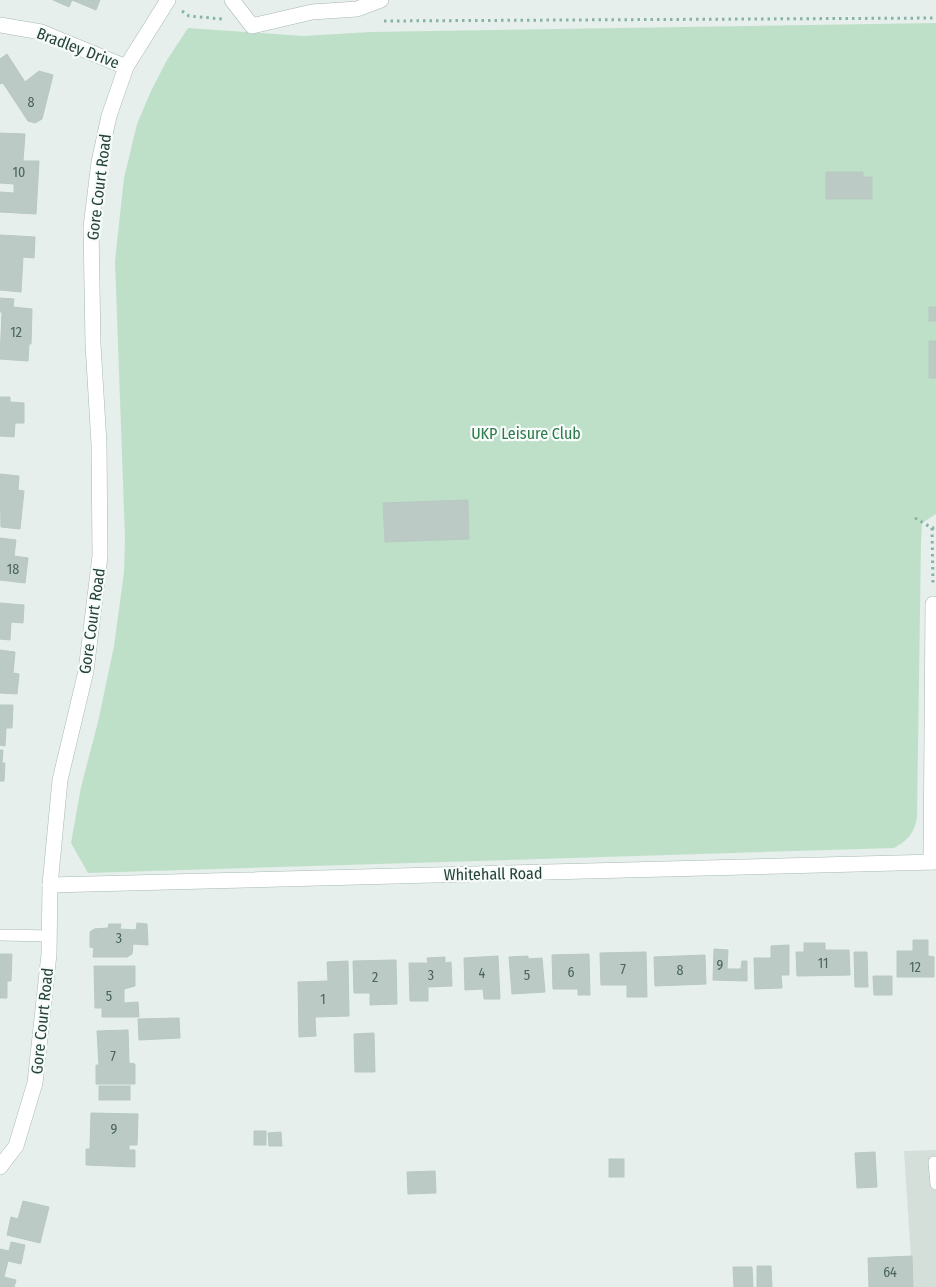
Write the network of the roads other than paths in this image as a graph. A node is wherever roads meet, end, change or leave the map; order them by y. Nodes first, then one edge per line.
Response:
1 (232, 0) edge
2 (381, 0) edge
3 (168, 1) edge
4 (0, 25) edge
5 (126, 67) junction
6 (933, 604) road end
7 (934, 862) edge
8 (50, 886) junction
9 (0, 935) edge
10 (50, 936) junction
11 (934, 1162) dead end
12 (0, 1167) edge
13 (936, 1184) edge

1 - 2 street
3 - 5 street, Gore Court Road
4 - 5 street, Bradley Drive
5 - 8 street, Gore Court Road
6 - 7 street
7 - 8 street, Whitehall Road
8 - 10 street, Gore Court Road
9 - 10 lane
10 - 12 street, Gore Court Road
11 - 13 lane

